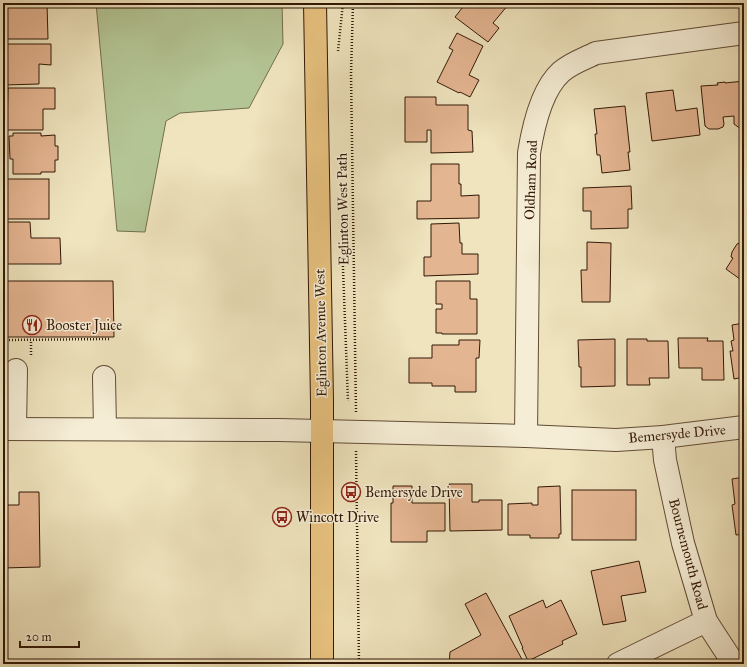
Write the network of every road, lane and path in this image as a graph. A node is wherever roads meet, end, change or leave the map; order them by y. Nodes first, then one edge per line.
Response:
1 (315, 3) edge
2 (343, 3) edge
3 (353, 3) edge
4 (744, 33) edge
5 (338, 56) dead end
6 (342, 236) dead end
7 (110, 339) dead end
8 (3, 340) edge
9 (16, 370) dead end
10 (104, 377) dead end
11 (348, 401) dead end
12 (356, 414) dead end
13 (744, 427) edge
14 (9, 429) edge
15 (105, 429) junction
16 (322, 431) junction
17 (526, 436) junction
18 (663, 437) junction
19 (356, 454) dead end
20 (706, 621) junction
21 (322, 664) edge
22 (359, 664) edge
23 (618, 664) edge
24 (734, 664) edge

1 - 16 main road, Eglinton Avenue West
2 - 5 path
3 - 12 path, Eglinton West Path
4 - 17 street, Oldham Road
6 - 11 path
7 - 8 path
9 - 14 street
10 - 15 street
13 - 18 street, Bemersyde Drive
14 - 15 street
15 - 16 street
16 - 17 street, Bemersyde Drive
16 - 21 main road, Eglinton Avenue West
17 - 18 street, Bemersyde Drive
18 - 20 street, Bournemouth Road
19 - 22 path
20 - 23 street
20 - 24 street, Bournemouth Road

